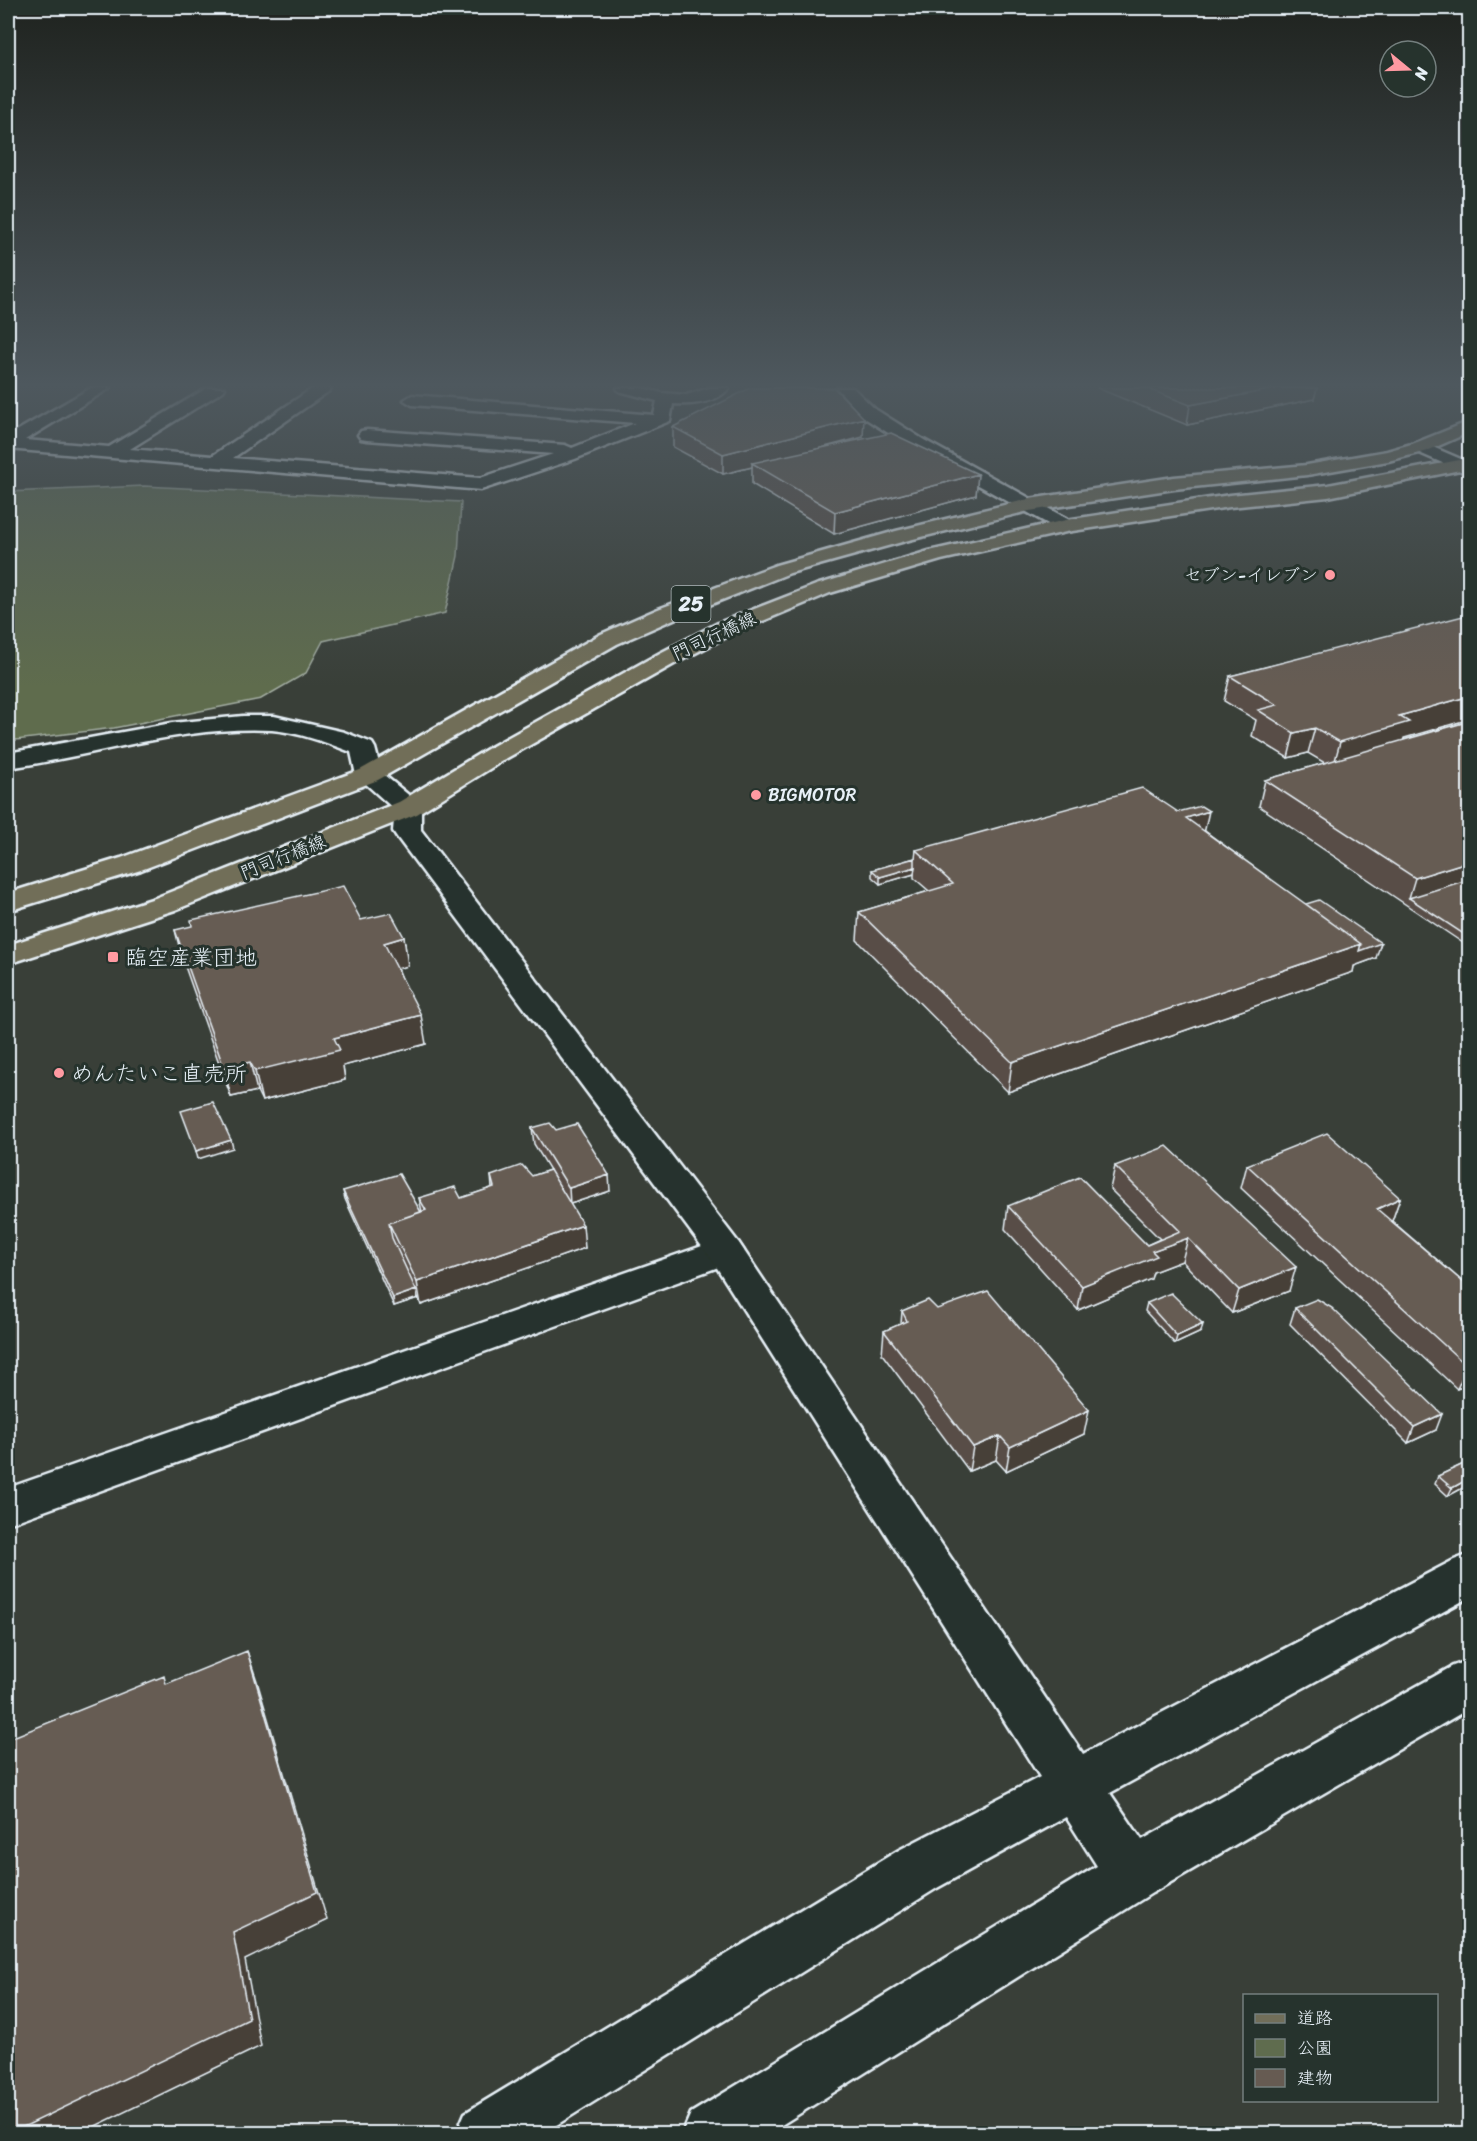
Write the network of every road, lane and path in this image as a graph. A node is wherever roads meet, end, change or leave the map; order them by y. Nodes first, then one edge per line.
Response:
1 (998, 488) edge
2 (1142, 488) edge
3 (1345, 488) edge
4 (1029, 505) junction
5 (1066, 525) junction
6 (8, 761) edge
7 (369, 775) junction
8 (408, 808) junction
9 (8, 902) edge
10 (8, 955) edge
11 (725, 1251) junction
12 (8, 1506) edge
13 (1470, 1574) edge
14 (1470, 1682) edge
15 (1075, 1787) junction
16 (1133, 1874) junction
17 (486, 2133) edge
18 (712, 2133) edge

1 - 4 street
2 - 4 main road, 門司行橋線 / 25
3 - 5 main road, 門司行橋線 / 25
4 - 5 street
4 - 7 main road, 門司行橋線 / 25
5 - 8 main road, 門司行橋線 / 25
6 - 7 street
7 - 8 street
7 - 9 main road, 門司行橋線 / 25
8 - 10 main road, 門司行橋線 / 25
8 - 11 street
11 - 12 street
11 - 15 street
13 - 15 street
14 - 16 street
15 - 16 street
15 - 17 street
16 - 18 street

